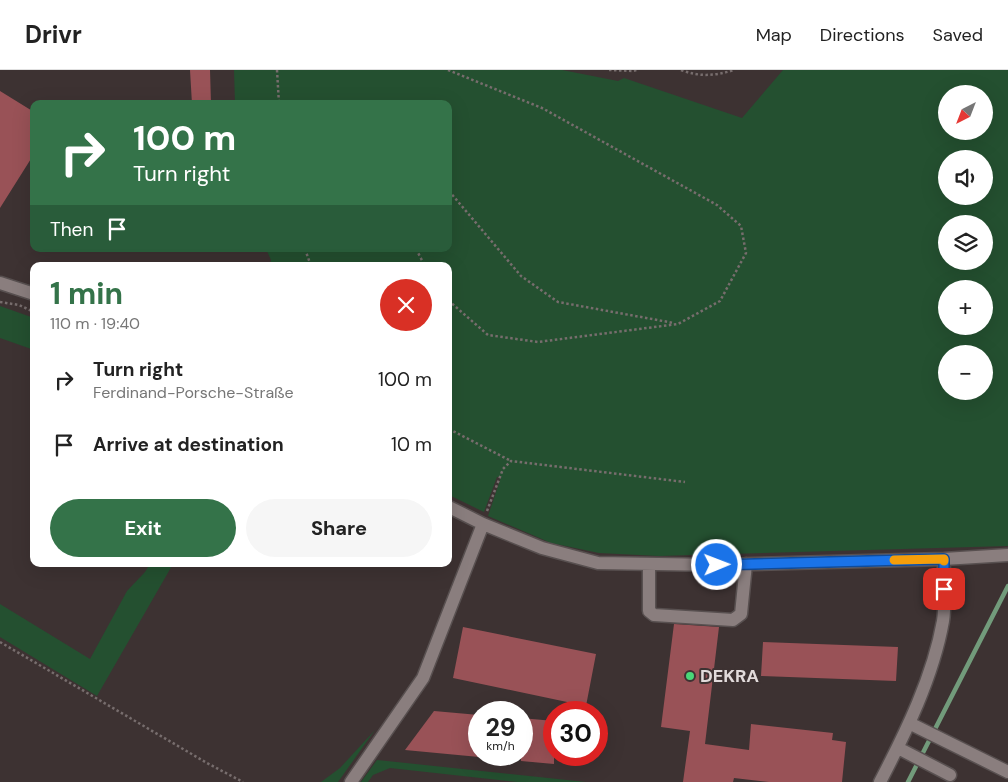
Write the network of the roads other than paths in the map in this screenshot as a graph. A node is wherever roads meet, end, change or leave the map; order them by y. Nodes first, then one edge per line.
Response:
1 (0, 283) edge
2 (30, 293) edge
3 (452, 508) edge
4 (483, 524) junction
5 (1008, 556) edge
6 (944, 559) junction
7 (649, 564) junction
8 (746, 564) junction
9 (909, 723) junction
10 (898, 748) junction
11 (1008, 772) edge
12 (950, 775) dead end
13 (352, 782) edge
14 (880, 782) edge

1 - 2 street
3 - 4 street
4 - 7 street
4 - 13 street
5 - 6 street
6 - 8 street
6 - 9 street
7 - 8 street
7 - 8 street
9 - 10 street
9 - 11 street
10 - 12 street
10 - 14 street

